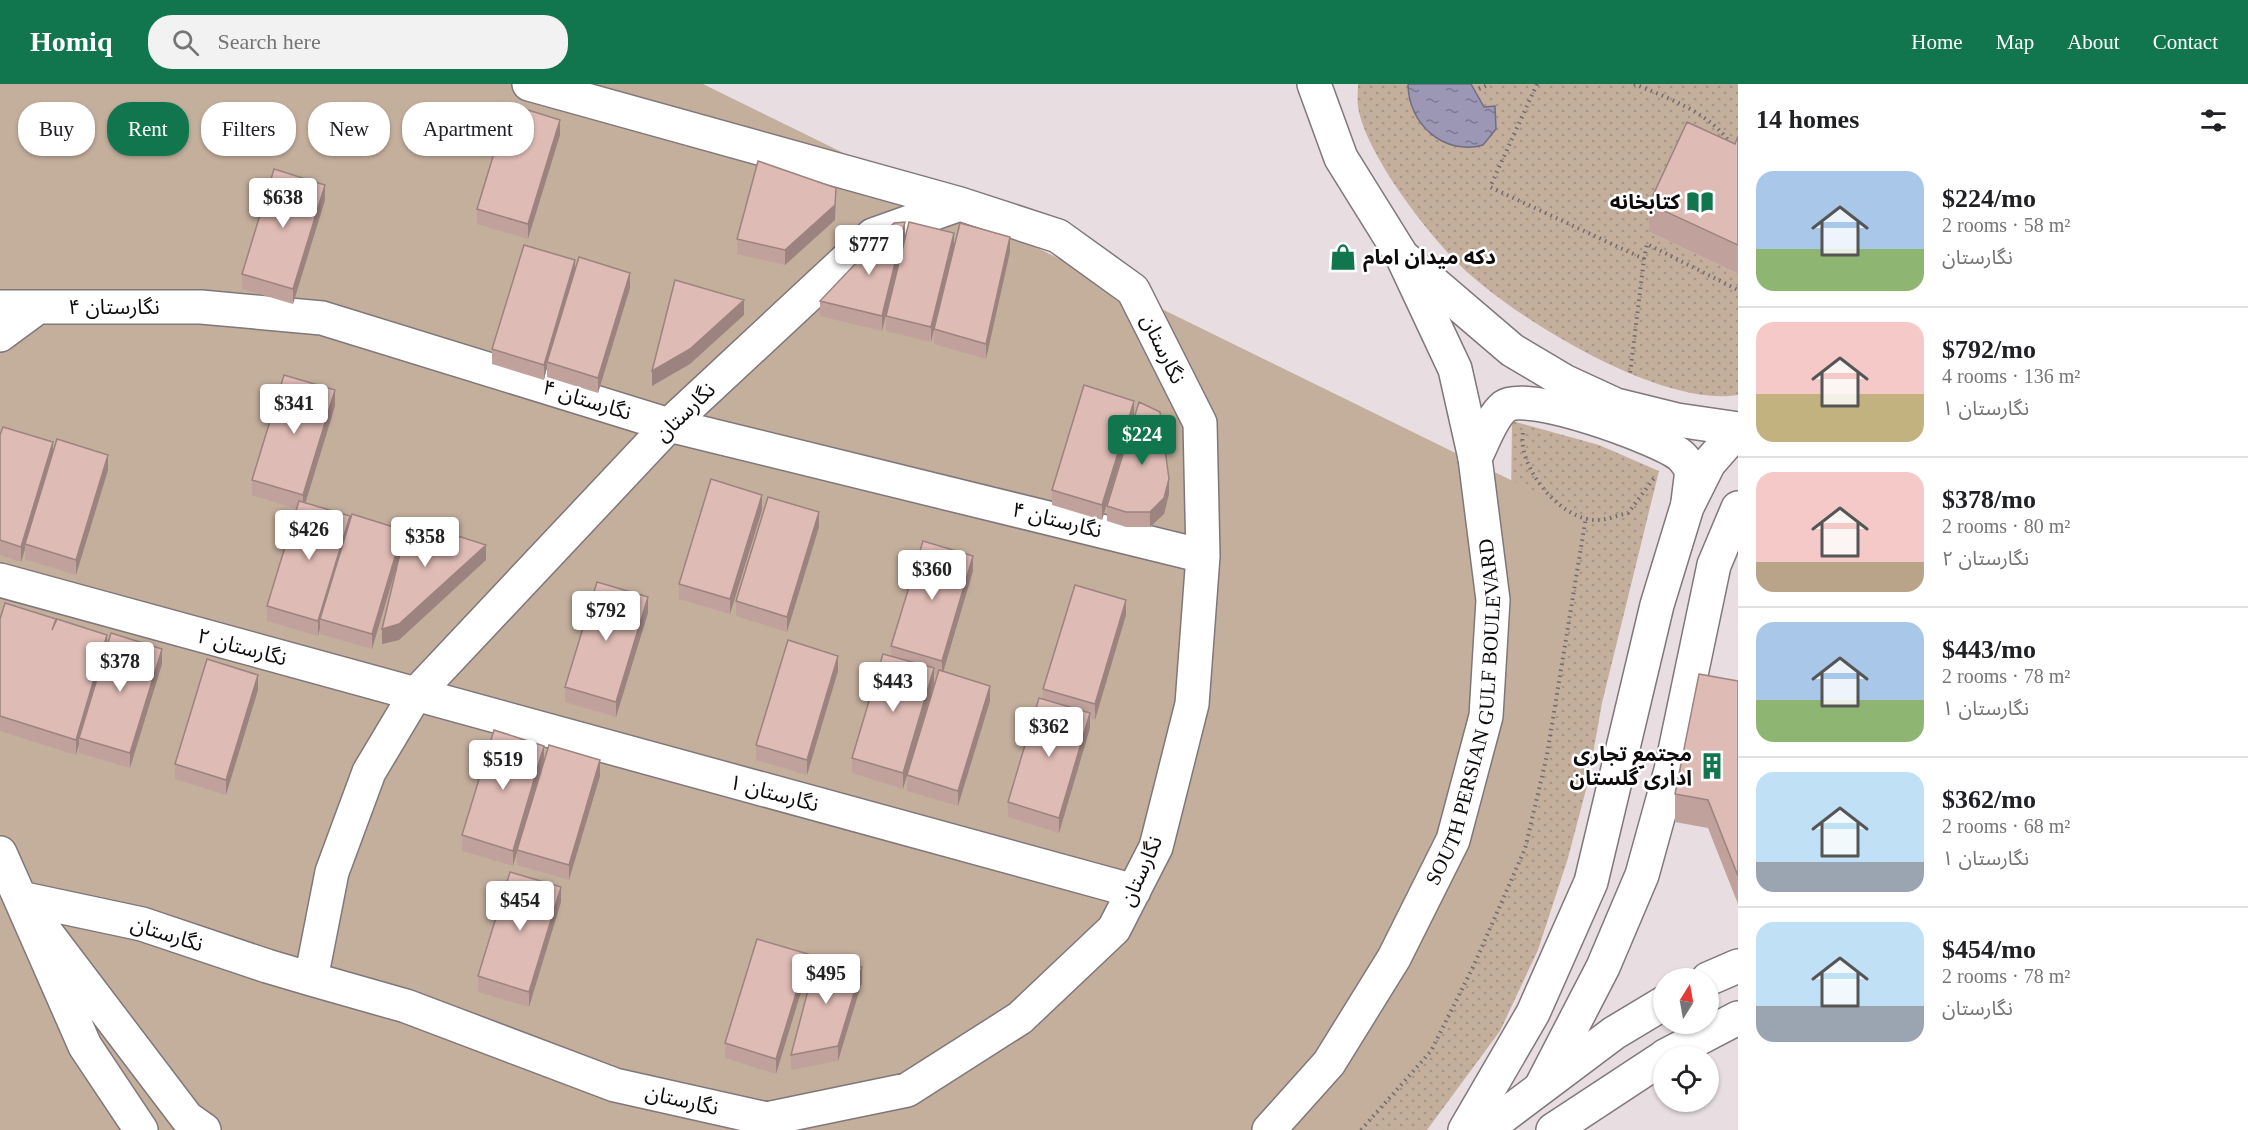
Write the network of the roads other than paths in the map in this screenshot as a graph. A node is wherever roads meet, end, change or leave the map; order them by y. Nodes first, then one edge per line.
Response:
1 (529, 84) edge
2 (1311, 85) edge
3 (960, 204) junction
4 (1402, 256) junction
5 (0, 307) edge
6 (38, 307) junction
7 (0, 335) edge
8 (669, 425) junction
9 (1738, 429) edge
10 (1475, 458) junction
11 (1687, 507) junction
12 (1738, 508) edge
13 (1203, 556) junction
14 (0, 580) edge
15 (415, 695) junction
16 (0, 853) edge
17 (1134, 891) junction
18 (20, 898) junction
19 (1738, 966) edge
20 (1719, 974) edge
21 (312, 979) junction
22 (1653, 1010) edge
23 (1738, 1018) edge
24 (1683, 1046) edge
25 (1653, 1063) edge
26 (1542, 1085) junction
27 (141, 1130) edge
28 (204, 1130) edge
29 (1269, 1130) edge
30 (1465, 1130) edge
31 (1485, 1130) edge
32 (1553, 1130) edge

1 - 3 main road
2 - 4 main road
3 - 8 main road, نگارستان
3 - 13 main road, نگارستان
4 - 9 main road
4 - 10 main road, SOUTH PERSIAN GULF BOULEVARD
5 - 6 main road, نگارستان ۴
6 - 7 main road
6 - 8 main road, نگارستان ۴
8 - 13 main road, نگارستان ۴
8 - 15 main road, نگارستان
9 - 11 main road
10 - 11 main road
10 - 29 main road, SOUTH PERSIAN GULF BOULEVARD
11 - 30 main road
12 - 26 main road
13 - 17 main road, نگارستان
14 - 15 main road, نگارستان ۲
15 - 17 main road, نگارستان ۱
15 - 21 main road, نگارستان
16 - 18 main road
17 - 21 main road, نگارستان
18 - 21 main road, نگارستان
18 - 27 main road
18 - 28 main road
19 - 20 main road
22 - 26 main road
23 - 24 main road
25 - 32 main road
26 - 31 main road

